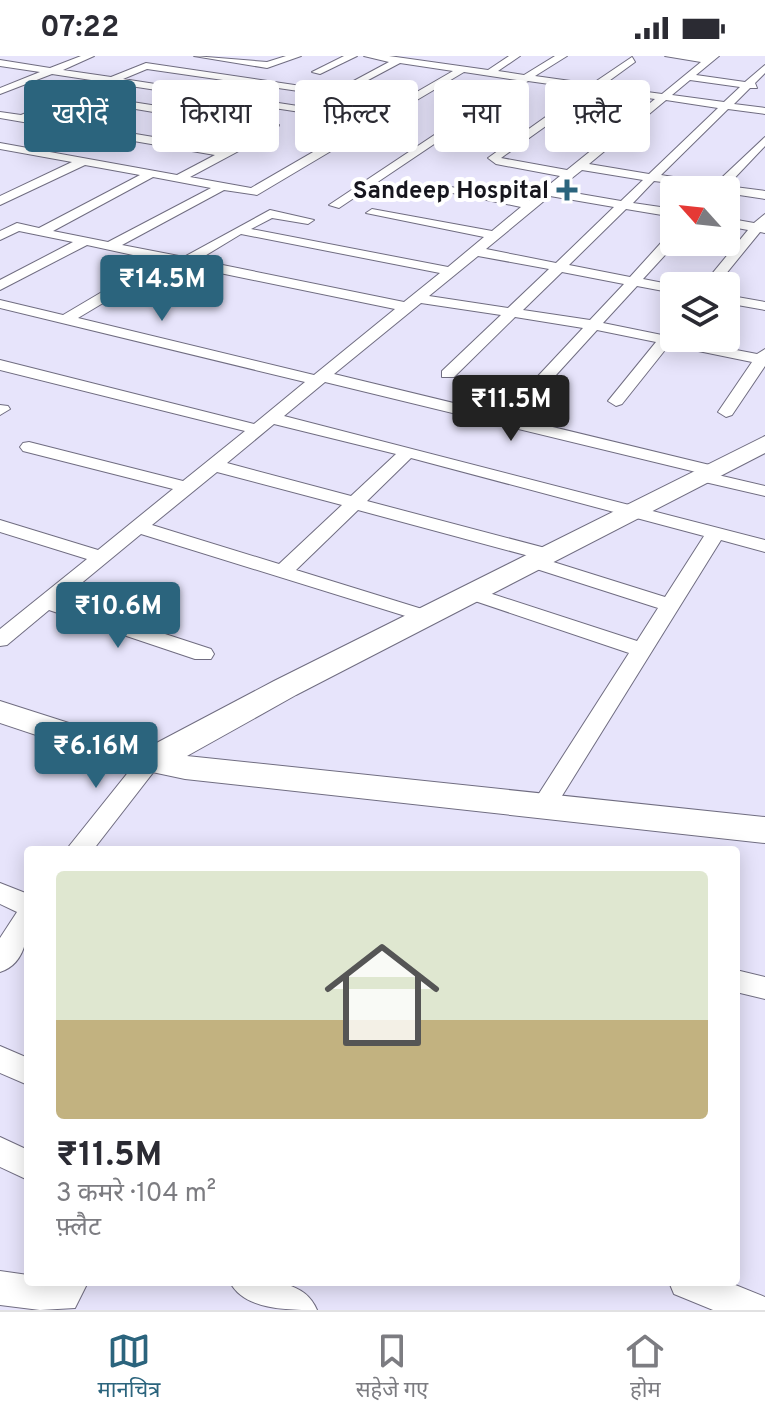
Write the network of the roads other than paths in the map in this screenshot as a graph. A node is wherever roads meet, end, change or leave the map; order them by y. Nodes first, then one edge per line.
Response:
1 (14, 56) edge
2 (89, 56) edge
3 (171, 56) edge
4 (199, 56) edge
5 (296, 56) edge
6 (352, 56) edge
7 (369, 56) edge
8 (439, 56) edge
9 (515, 56) edge
10 (562, 56) edge
11 (670, 56) edge
12 (711, 58) edge
13 (399, 60) junction
14 (632, 60) dead end
15 (0, 62) edge
16 (425, 64) junction
17 (146, 66) junction
18 (765, 68) edge
19 (463, 69) junction
20 (51, 71) junction
21 (317, 72) dead end
22 (489, 73) junction
23 (688, 77) junction
24 (526, 78) junction
25 (113, 80) joint
26 (363, 80) edge
27 (602, 80) edge
28 (545, 81) edge
29 (136, 84) edge
30 (746, 85) junction
31 (765, 87) edge
32 (295, 88) edge
33 (0, 91) edge
34 (650, 95) edge
35 (663, 97) junction
36 (725, 105) junction
37 (295, 108) edge
38 (765, 111) edge
39 (0, 115) edge
40 (22, 118) joint
41 (545, 121) edge
42 (765, 140) edge
43 (0, 146) edge
44 (14, 149) junction
45 (226, 153) joint
46 (0, 155) edge
47 (745, 159) junction
48 (82, 162) junction
49 (765, 162) edge
50 (573, 170) junction
51 (150, 174) junction
52 (729, 176) edge
53 (653, 177) junction
54 (660, 178) edge
55 (178, 179) junction
56 (220, 188) junction
57 (434, 188) dead end
58 (545, 192) junction
59 (740, 192) edge
60 (765, 195) edge
61 (0, 201) edge
62 (335, 205) dead end
63 (529, 205) junction
64 (625, 205) junction
65 (660, 211) edge
66 (372, 213) dead end
67 (308, 220) dead end
68 (0, 223) edge
69 (740, 223) edge
70 (762, 224) edge
71 (17, 227) junction
72 (239, 230) junction
73 (41, 232) junction
74 (492, 235) junction
75 (0, 236) edge
76 (85, 241) junction
77 (110, 246) junction
78 (473, 251) junction
79 (660, 251) edge
80 (168, 258) junction
81 (186, 262) junction
82 (558, 267) junction
83 (448, 271) junction
84 (721, 272) edge
85 (631, 281) junction
86 (0, 286) edge
87 (660, 286) edge
88 (411, 302) junction
89 (740, 302) edge
90 (0, 304) edge
91 (765, 306) edge
92 (512, 312) junction
93 (65, 320) junction
94 (593, 325) junction
95 (660, 334) edge
96 (660, 347) edge
97 (739, 352) edge
98 (764, 358) edge
99 (0, 365) edge
100 (448, 374) dead end
101 (318, 378) junction
102 (530, 394) dead end
103 (616, 401) dead end
104 (726, 412) dead end
105 (263, 424) junction
106 (764, 444) edge
107 (29, 447) dead end
108 (408, 452) junction
109 (212, 465) junction
110 (707, 473) junction
111 (186, 487) junction
112 (765, 491) edge
113 (355, 502) junction
114 (631, 511) junction
115 (0, 526) edge
116 (138, 527) junction
117 (715, 534) junction
118 (765, 546) edge
119 (101, 557) junction
120 (539, 558) junction
121 (282, 572) junction
122 (470, 593) junction
123 (46, 602) junction
124 (670, 605) junction
125 (428, 617) junction
126 (0, 640) edge
127 (642, 650) junction
128 (203, 654) dead end
129 (0, 712) edge
130 (150, 761) junction
131 (543, 806) junction
132 (765, 830) edge
133 (82, 846) edge
134 (0, 893) edge
135 (24, 903) edge
136 (24, 923) edge
137 (0, 961) edge
138 (740, 982) edge
139 (765, 988) edge
140 (0, 1059) edge
141 (24, 1070) edge
142 (0, 1151) edge
143 (24, 1164) edge
144 (69, 1286) edge
145 (255, 1286) edge
146 (696, 1286) edge
147 (0, 1288) edge
148 (300, 1310) edge
149 (755, 1310) edge

1 - 15 street
2 - 20 street
3 - 17 street
4 - 5 street
6 - 21 street
7 - 13 street
8 - 16 street
9 - 22 street
10 - 24 street
11 - 12 street
12 - 23 street
13 - 16 street
13 - 26 street
14 - 27 street
15 - 20 street
16 - 19 street
17 - 25 street
17 - 32 street
18 - 30 street
19 - 22 street
19 - 56 street
20 - 25 street
20 - 33 street
22 - 24 street
23 - 30 street
23 - 35 street
24 - 28 street
24 - 62 street
29 - 37 street
30 - 31 street
30 - 36 street
34 - 35 street
35 - 36 street
35 - 50 street
36 - 38 street
36 - 53 street
39 - 40 street
40 - 45 street
41 - 50 street
42 - 47 street
43 - 44 street
44 - 46 street
44 - 48 street
45 - 55 street
47 - 49 street
47 - 52 street
48 - 51 street
48 - 61 street
50 - 53 street
50 - 58 street
51 - 55 street
51 - 73 street
53 - 54 street
53 - 64 street
55 - 56 street
56 - 77 street
57 - 63 street
58 - 63 street
58 - 64 street
59 - 60 street
63 - 74 street
64 - 65 street
64 - 82 street
66 - 74 street
67 - 72 street
68 - 71 street
69 - 70 street
70 - 84 street
71 - 73 street
71 - 75 street
72 - 81 street
72 - 83 street
73 - 76 street
74 - 78 street
76 - 77 street
76 - 86 street
77 - 80 street
78 - 82 street
78 - 83 street
79 - 85 street
80 - 81 street
80 - 93 street
81 - 88 street
82 - 85 street
82 - 92 street
83 - 88 street
85 - 87 street
85 - 94 street
88 - 92 street
88 - 101 street
89 - 91 street
90 - 93 street
92 - 94 street
92 - 100 street
93 - 101 street
94 - 95 street
94 - 102 street
96 - 103 street
97 - 98 street
98 - 104 street
99 - 105 street
101 - 105 street
101 - 110 street
105 - 108 street
105 - 109 street
106 - 110 street
107 - 111 street
108 - 113 street
108 - 114 street
109 - 111 street
109 - 113 street
110 - 112 street
110 - 114 street
111 - 116 street
113 - 120 street
113 - 121 street
114 - 117 street
114 - 120 street
115 - 119 street
116 - 119 street
116 - 121 street
117 - 118 street
117 - 124 street
119 - 123 street
120 - 122 street
120 - 124 street
121 - 125 street
122 - 125 street
122 - 127 street
123 - 126 street
123 - 128 street
124 - 127 street
125 - 130 street
127 - 131 street
129 - 130 street
130 - 131 street
130 - 133 street
131 - 132 street
134 - 135 street
136 - 137 street
138 - 139 street
140 - 141 street
142 - 143 street
144 - 147 street
145 - 148 street
146 - 149 street

